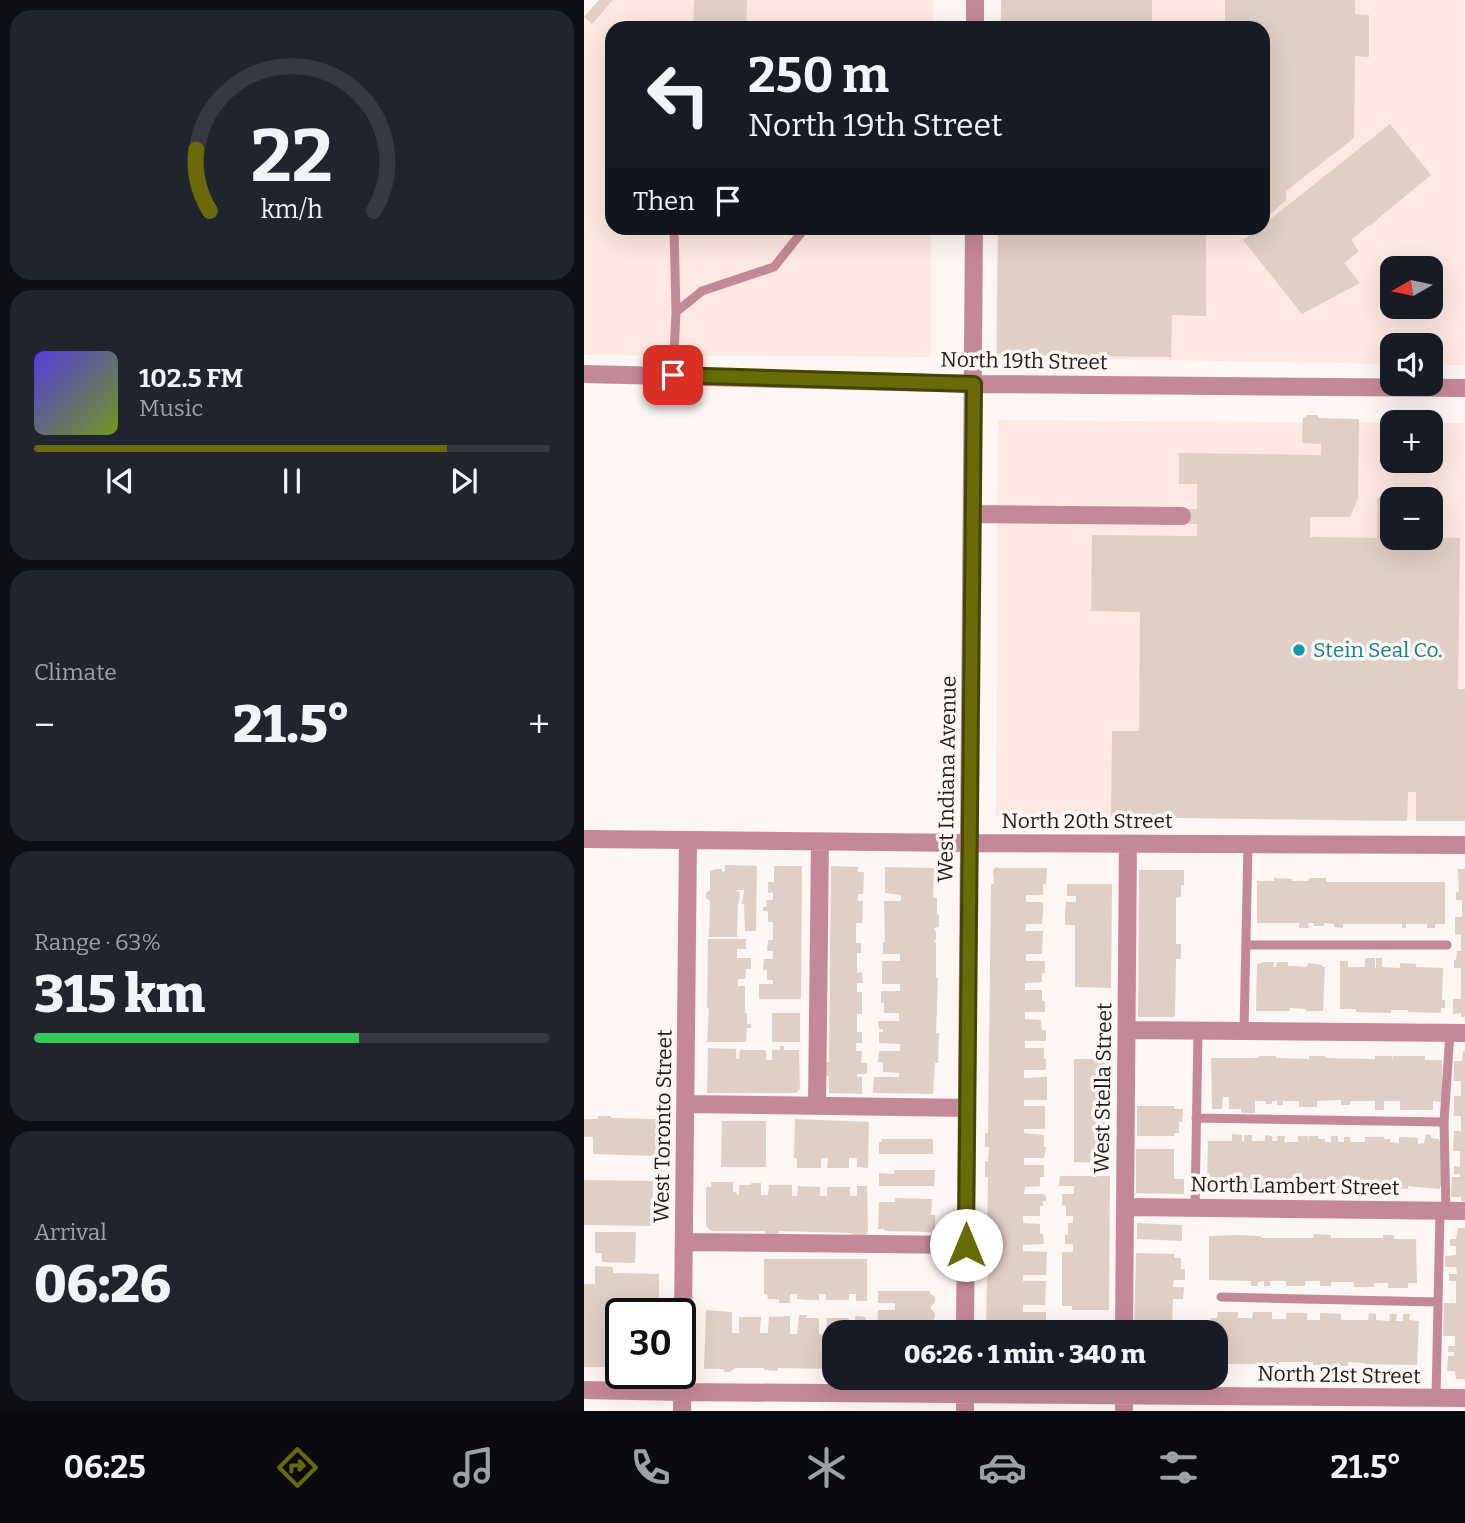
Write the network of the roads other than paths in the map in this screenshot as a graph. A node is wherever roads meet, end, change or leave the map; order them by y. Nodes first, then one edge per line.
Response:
1 (975, 0) edge
2 (975, 21) edge
3 (674, 235) edge
4 (799, 235) edge
5 (974, 235) edge
6 (676, 312) junction
7 (584, 374) edge
8 (673, 375) junction
9 (974, 384) junction
10 (1464, 388) edge
11 (972, 514) junction
12 (1182, 516) dead end
13 (584, 839) edge
14 (688, 841) junction
15 (820, 842) junction
16 (969, 843) junction
17 (1128, 844) junction
18 (1248, 844) junction
19 (1464, 845) edge
20 (1246, 944) junction
21 (1447, 945) dead end
22 (1127, 1030) junction
23 (1198, 1031) junction
24 (1244, 1031) junction
25 (1457, 1032) edge
26 (686, 1104) junction
27 (817, 1106) junction
28 (967, 1108) junction
29 (1196, 1118) junction
30 (1444, 1122) junction
31 (1125, 1208) junction
32 (1195, 1208) junction
33 (1450, 1211) edge
34 (684, 1242) junction
35 (966, 1245) junction
36 (1221, 1297) dead end
37 (1438, 1302) junction
38 (965, 1320) edge
39 (1124, 1320) edge
40 (584, 1390) edge
41 (682, 1392) junction
42 (965, 1394) edge
43 (1124, 1395) edge
44 (1436, 1398) junction
45 (1464, 1398) edge
46 (681, 1411) edge

1 - 2 street
3 - 6 lane
4 - 6 lane
5 - 9 street, West Indiana Avenue
6 - 8 lane
7 - 8 street, North 19th Street
8 - 9 street, North 19th Street
9 - 10 street, North 19th Street
9 - 11 street, West Indiana Avenue
11 - 12 street
11 - 16 street, West Indiana Avenue
13 - 14 street, North 20th Street
14 - 15 street, North 20th Street
14 - 26 street, West Toronto Street
15 - 16 street, North 20th Street
15 - 27 street
16 - 17 street, North 20th Street
16 - 28 street, West Indiana Avenue
17 - 18 street, North 20th Street
17 - 22 street, West Stella Street
18 - 19 street, North 20th Street
18 - 20 lane
20 - 21 lane
20 - 24 lane
22 - 23 street
22 - 31 street, West Stella Street
23 - 24 street
23 - 29 lane
24 - 25 street
25 - 30 lane
26 - 27 street
26 - 34 street, West Toronto Street
27 - 28 street
28 - 35 street, West Indiana Avenue
29 - 30 lane
29 - 32 lane
30 - 33 lane
31 - 32 street, North Lambert Street
31 - 39 street, West Stella Street
32 - 33 street, North Lambert Street
33 - 37 lane
34 - 35 street
34 - 41 street, West Toronto Street
35 - 38 street, West Indiana Avenue
36 - 37 lane
37 - 44 lane
40 - 41 street, North 21st Street
41 - 42 street, North 21st Street
41 - 46 street, West Toronto Street
42 - 43 street, North 21st Street
43 - 44 street, North 21st Street
44 - 45 street, North 21st Street

